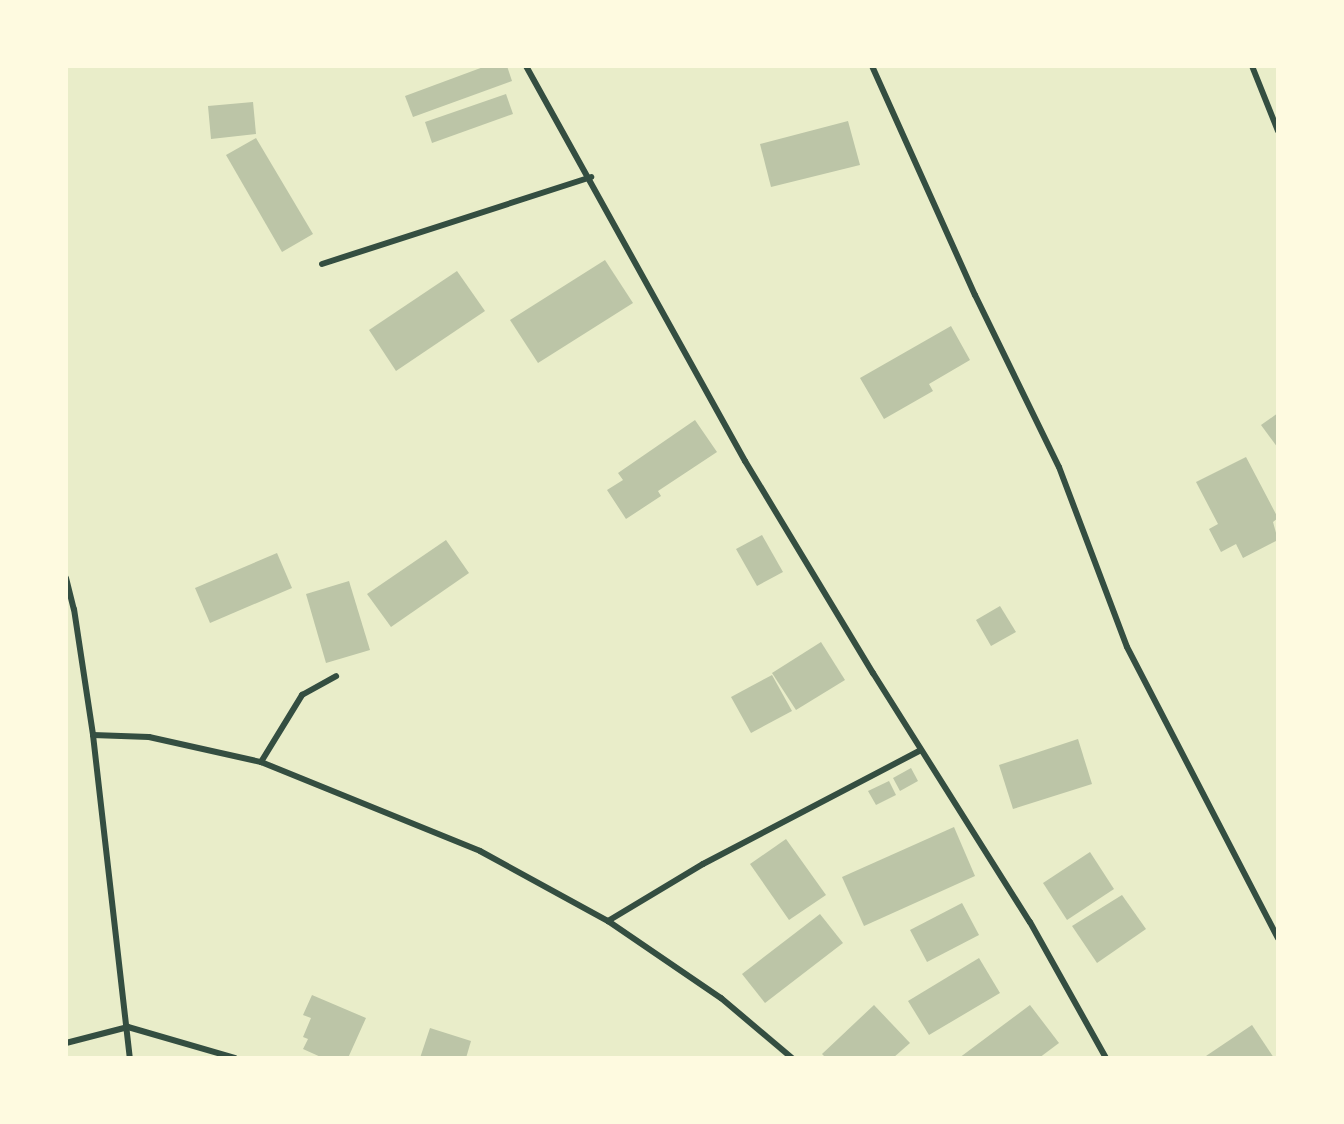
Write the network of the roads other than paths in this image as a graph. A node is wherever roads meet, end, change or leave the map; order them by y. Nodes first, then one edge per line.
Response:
1 (526, 66) edge
2 (872, 66) edge
3 (1252, 66) edge
4 (1278, 131) edge
5 (591, 177) junction
6 (322, 264) dead end
7 (66, 578) edge
8 (336, 676) dead end
9 (93, 735) junction
10 (921, 750) junction
11 (261, 762) junction
12 (608, 921) junction
13 (1278, 938) edge
14 (128, 1027) junction
15 (66, 1043) edge
16 (130, 1058) edge
17 (235, 1058) edge
18 (792, 1058) edge
19 (1106, 1058) edge

1 - 5 street
2 - 13 street
3 - 4 street
5 - 6 street
5 - 10 street
7 - 9 street
8 - 11 street
9 - 11 street
9 - 14 street
10 - 12 street
10 - 19 street
11 - 12 street
12 - 18 street
14 - 15 street
14 - 16 street
14 - 17 street

